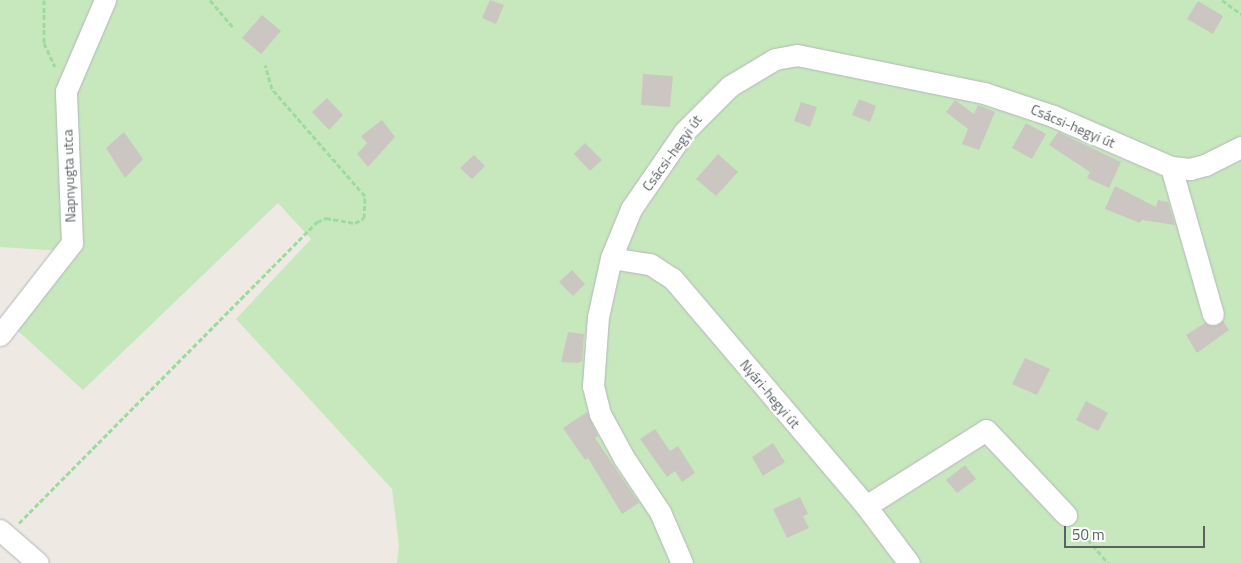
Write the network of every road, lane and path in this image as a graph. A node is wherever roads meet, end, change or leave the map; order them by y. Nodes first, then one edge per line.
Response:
1 (44, 0) edge
2 (106, 0) edge
3 (210, 0) edge
4 (1222, 0) edge
5 (1241, 14) edge
6 (233, 27) dead end
7 (265, 65) dead end
8 (66, 91) junction
9 (1241, 147) edge
10 (1171, 167) junction
11 (611, 258) junction
12 (1213, 314) dead end
13 (0, 335) edge
14 (866, 506) junction
15 (1066, 514) joint
16 (5, 534) edge
17 (38, 563) edge
18 (682, 563) edge
19 (909, 563) edge
20 (1108, 563) edge

1 - 8 path
2 - 8 street, Napnyugta utca
3 - 6 path
4 - 5 path
7 - 16 path
8 - 13 street, Napnyugta utca
9 - 10 street, Csácsi-hegyi út
10 - 11 street, Csácsi-hegyi út
10 - 12 street
11 - 14 street, Nyári-hegyi út
11 - 18 street, Csácsi-hegyi út
14 - 15 street
14 - 19 street, Nyári-hegyi út
15 - 20 path
16 - 17 street

